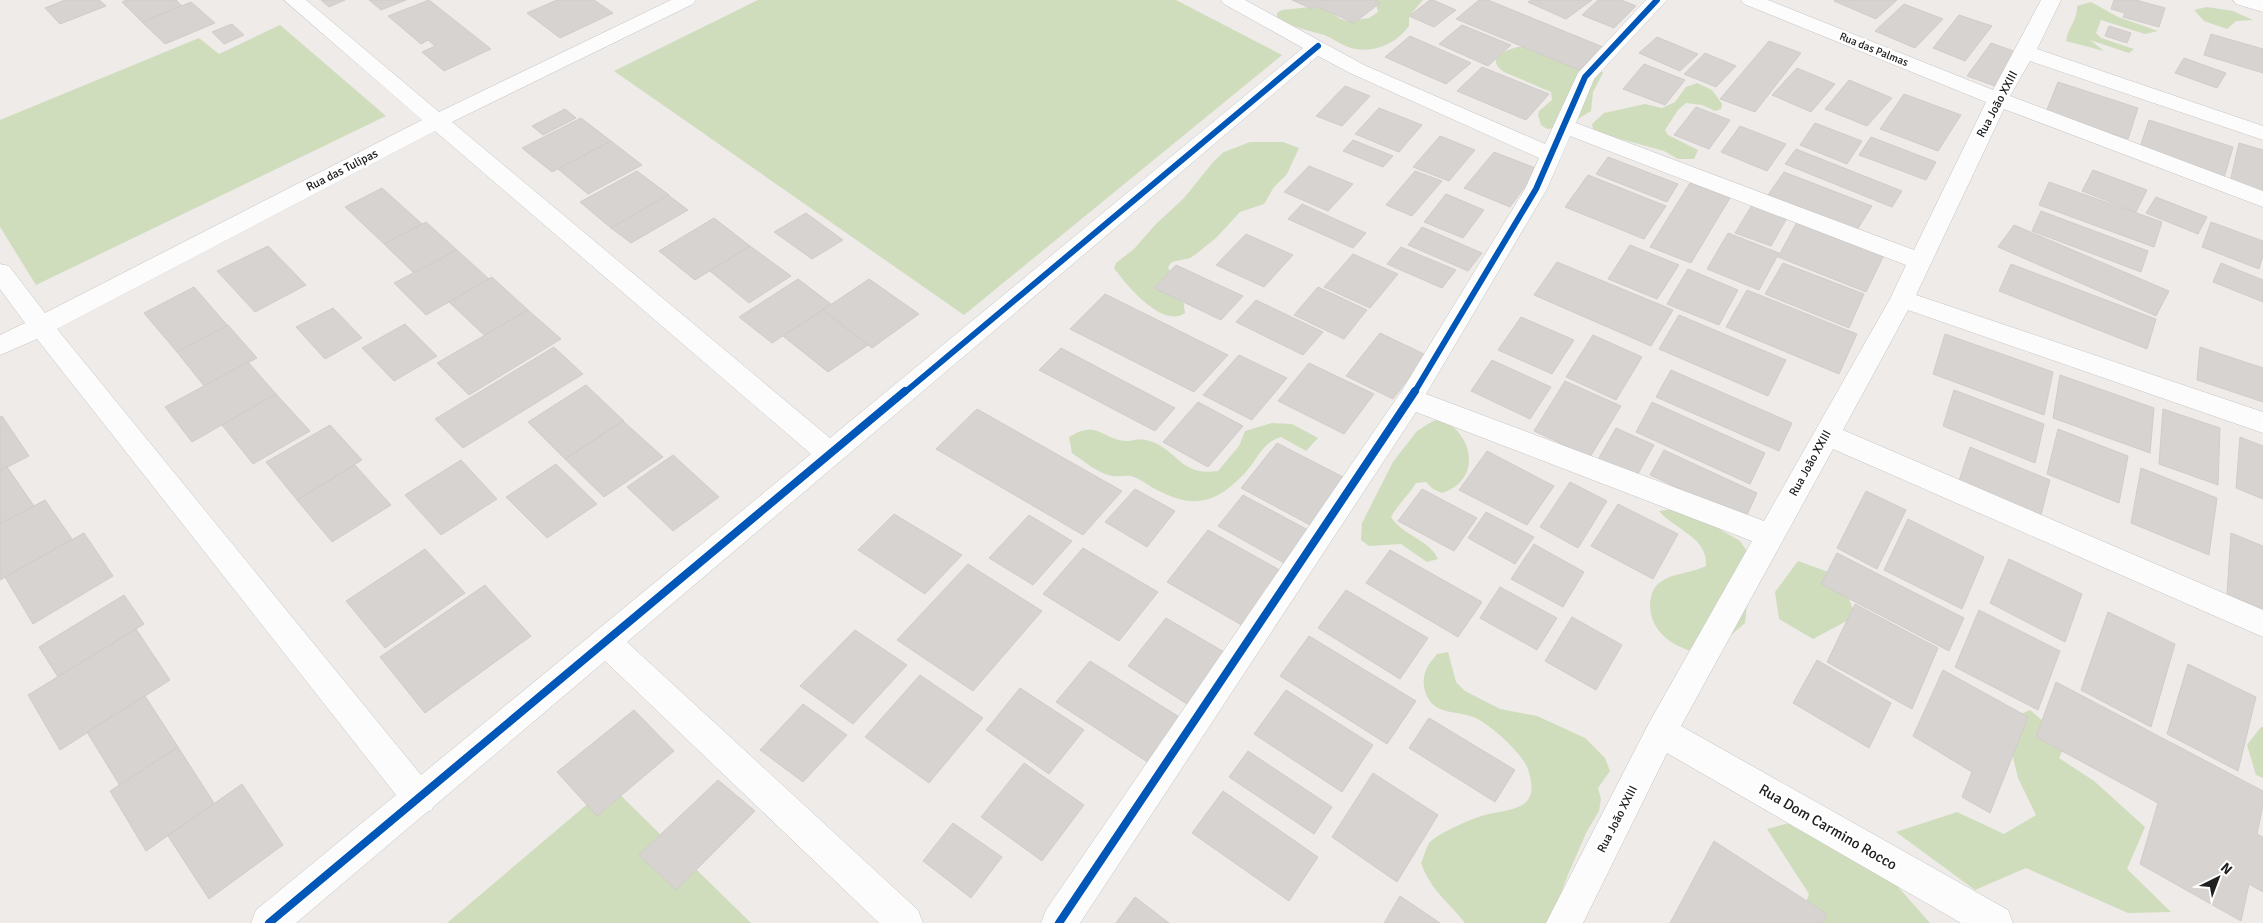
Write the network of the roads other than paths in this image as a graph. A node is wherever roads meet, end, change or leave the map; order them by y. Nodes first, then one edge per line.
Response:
1 (294, 0) edge
2 (686, 0) edge
3 (1231, 0) edge
4 (1657, 0) edge
5 (1751, 0) edge
6 (2051, 0) edge
7 (2243, 0) edge
8 (2263, 6) edge
9 (1318, 46) junction
10 (2025, 52) junction
11 (1998, 99) junction
12 (437, 121) junction
13 (1564, 126) junction
14 (2263, 133) edge
15 (1552, 155) junction
16 (2263, 199) edge
17 (1920, 261) junction
18 (0, 272) edge
19 (1902, 299) junction
20 (41, 326) junction
21 (0, 346) edge
22 (1410, 399) junction
23 (2263, 423) edge
24 (1826, 434) junction
25 (830, 455) junction
26 (1770, 535) junction
27 (2263, 624) edge
28 (606, 643) junction
29 (1661, 732) junction
30 (420, 799) junction
31 (269, 923) edge
32 (905, 923) edge
33 (1059, 923) edge
34 (1564, 923) edge
35 (1994, 923) edge

1 - 12 street
2 - 12 street, Rua das Tulipas
3 - 9 street
4 - 13 street
5 - 11 street, Rua das Palmas
6 - 10 street, Rua João XXIII
7 - 8 street
9 - 15 street
9 - 25 street
10 - 11 street, Rua João XXIII
10 - 14 street
11 - 16 street, Rua das Palmas
11 - 17 street, Rua João XXIII
12 - 20 street, Rua das Tulipas
12 - 25 street
13 - 15 street
13 - 17 street
15 - 22 street
17 - 19 street, Rua João XXIII
18 - 20 street
19 - 23 street
19 - 24 street, Rua João XXIII
20 - 21 street, Rua das Tulipas
20 - 30 street
22 - 26 street
22 - 33 street
24 - 26 street, Rua João XXIII
24 - 27 street
25 - 28 street
26 - 29 street, Rua João XXIII
28 - 30 street
28 - 32 street
29 - 34 street, Rua João XXIII
29 - 35 street, Rua Dom Carmino Rocco
30 - 31 street

